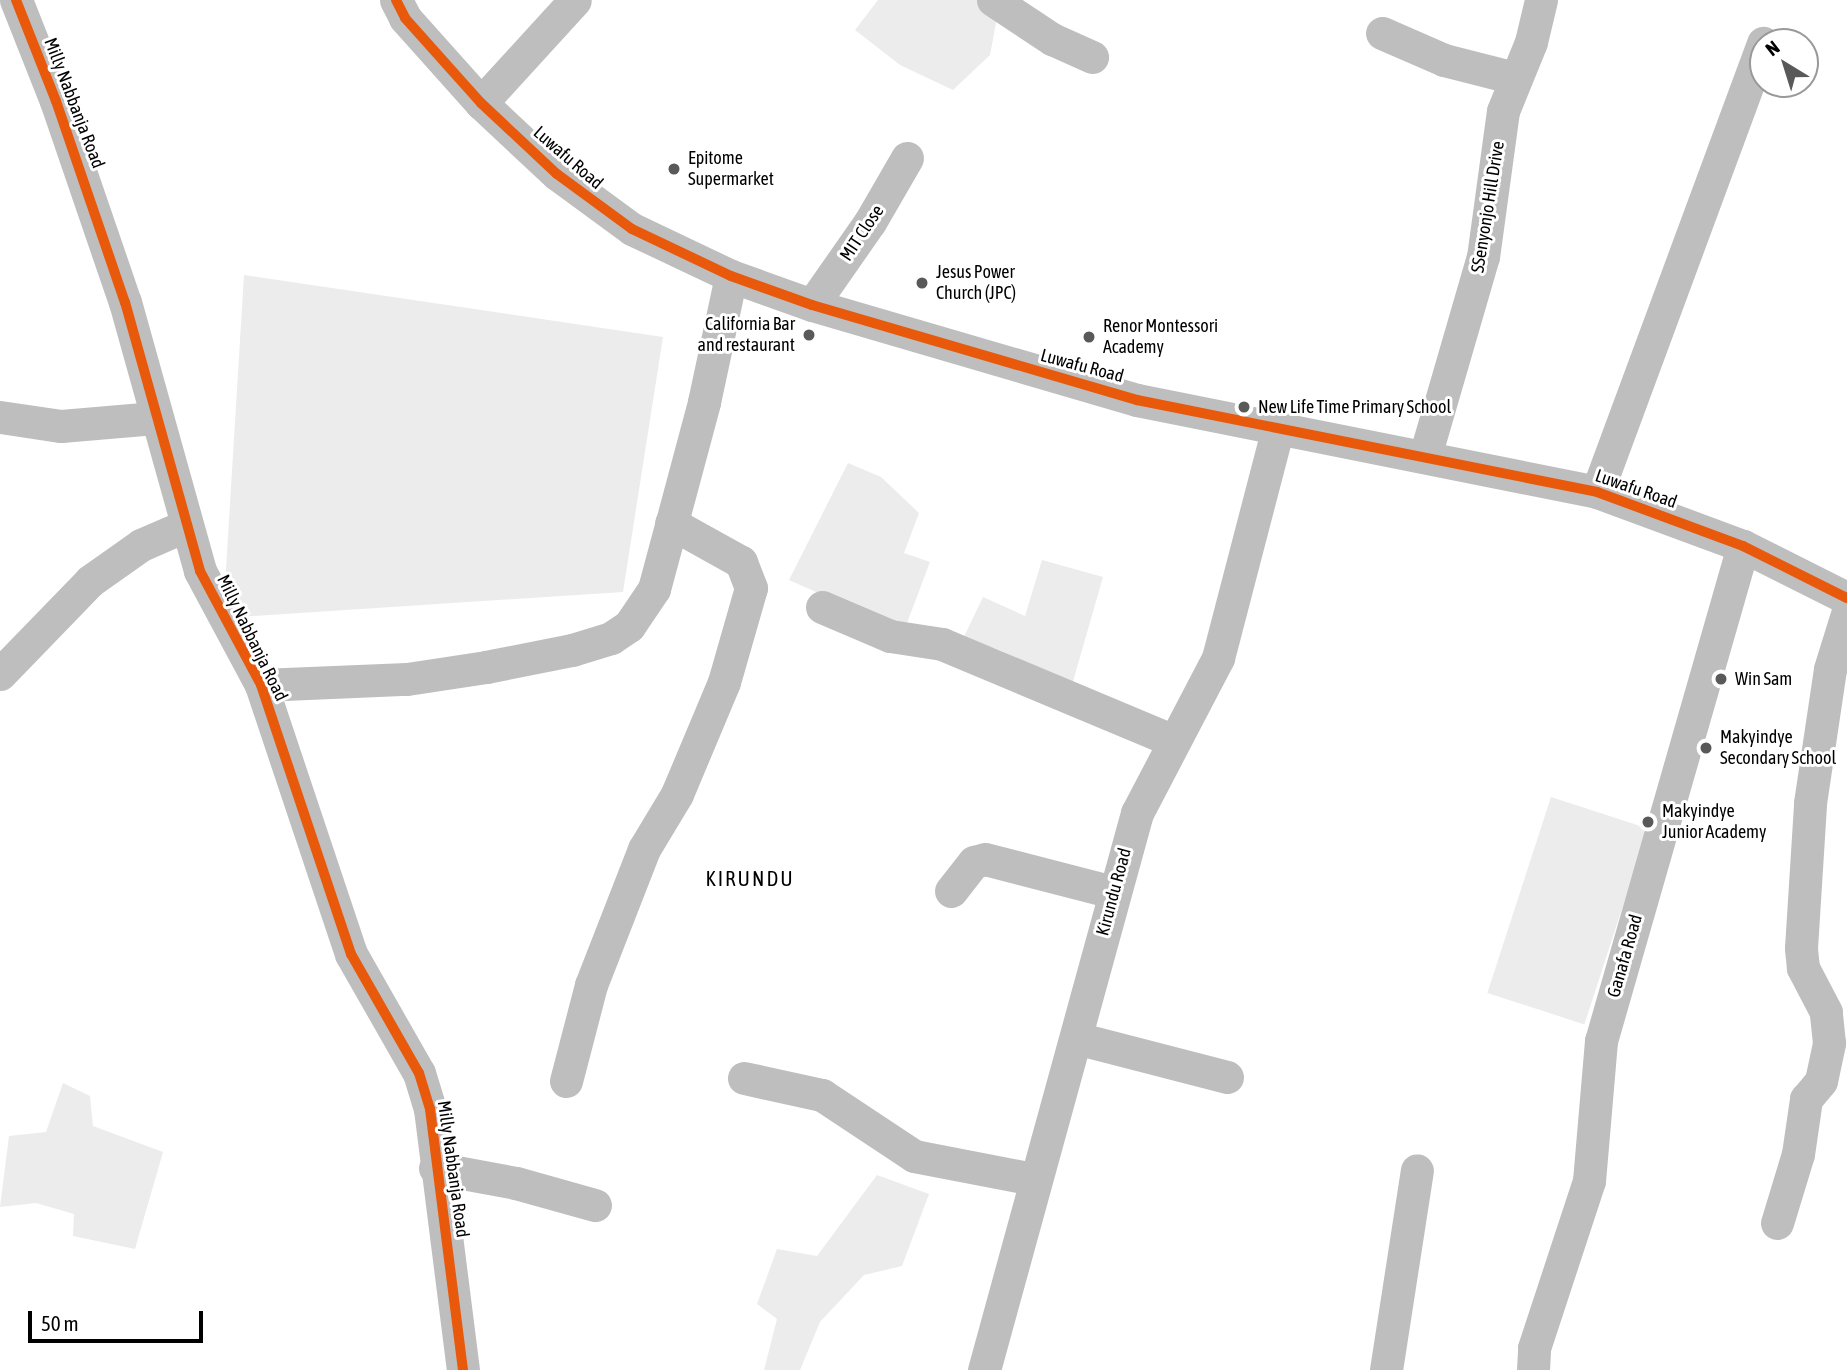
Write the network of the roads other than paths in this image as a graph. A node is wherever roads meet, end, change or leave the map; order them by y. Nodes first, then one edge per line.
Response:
1 (16, 0) edge
2 (396, 0) edge
3 (575, 0) edge
4 (993, 0) edge
5 (1541, 0) edge
6 (1382, 33) dead end
7 (1093, 57) dead end
8 (1515, 78) junction
9 (1749, 80) edge
10 (481, 103) junction
11 (907, 158) dead end
12 (732, 276) junction
13 (813, 305) junction
14 (0, 418) edge
15 (155, 418) junction
16 (1278, 427) junction
17 (1425, 456) junction
18 (1597, 492) junction
19 (671, 523) junction
20 (186, 526) junction
21 (1743, 547) junction
22 (1847, 598) edge
23 (822, 607) dead end
24 (1847, 614) edge
25 (0, 674) edge
26 (261, 685) junction
27 (1171, 740) junction
28 (951, 891) dead end
29 (1113, 892) junction
30 (1076, 1038) junction
31 (1227, 1077) dead end
32 (744, 1078) dead end
33 (566, 1081) dead end
34 (1834, 1084) edge
35 (435, 1168) junction
36 (1418, 1170) dead end
37 (1033, 1179) junction
38 (595, 1205) dead end
39 (1777, 1223) dead end
40 (463, 1370) edge
41 (984, 1370) edge
42 (1386, 1370) edge
43 (1533, 1370) edge

1 - 15 street, Milly Nabbanja Road
2 - 10 street, Luwafu Road
3 - 10 street
4 - 7 street
5 - 8 street, SSenyonjo Hill Drive
6 - 8 street
8 - 17 street, SSenyonjo Hill Drive
9 - 18 street
10 - 12 street, Luwafu Road
11 - 13 street, MIT Close
12 - 13 street, Luwafu Road
12 - 19 street
13 - 16 street, Luwafu Road
14 - 15 street
15 - 20 street, Milly Nabbanja Road
16 - 17 street, Luwafu Road
16 - 27 street, Kirundu Road
17 - 18 street, Luwafu Road
18 - 21 street, Luwafu Road
19 - 26 street
19 - 33 street
20 - 25 street
20 - 26 street, Milly Nabbanja Road
21 - 22 street, Luwafu Road
21 - 43 street, Ganafa Road
23 - 27 street
24 - 34 street
26 - 35 street, Milly Nabbanja Road
27 - 29 street, Kirundu Road
28 - 29 street
29 - 30 street, Kirundu Road
30 - 31 street
30 - 37 street, Kirundu Road
32 - 37 street
34 - 39 street
35 - 38 street
35 - 40 street, Milly Nabbanja Road
36 - 42 street
37 - 41 street, Kirundu Road

